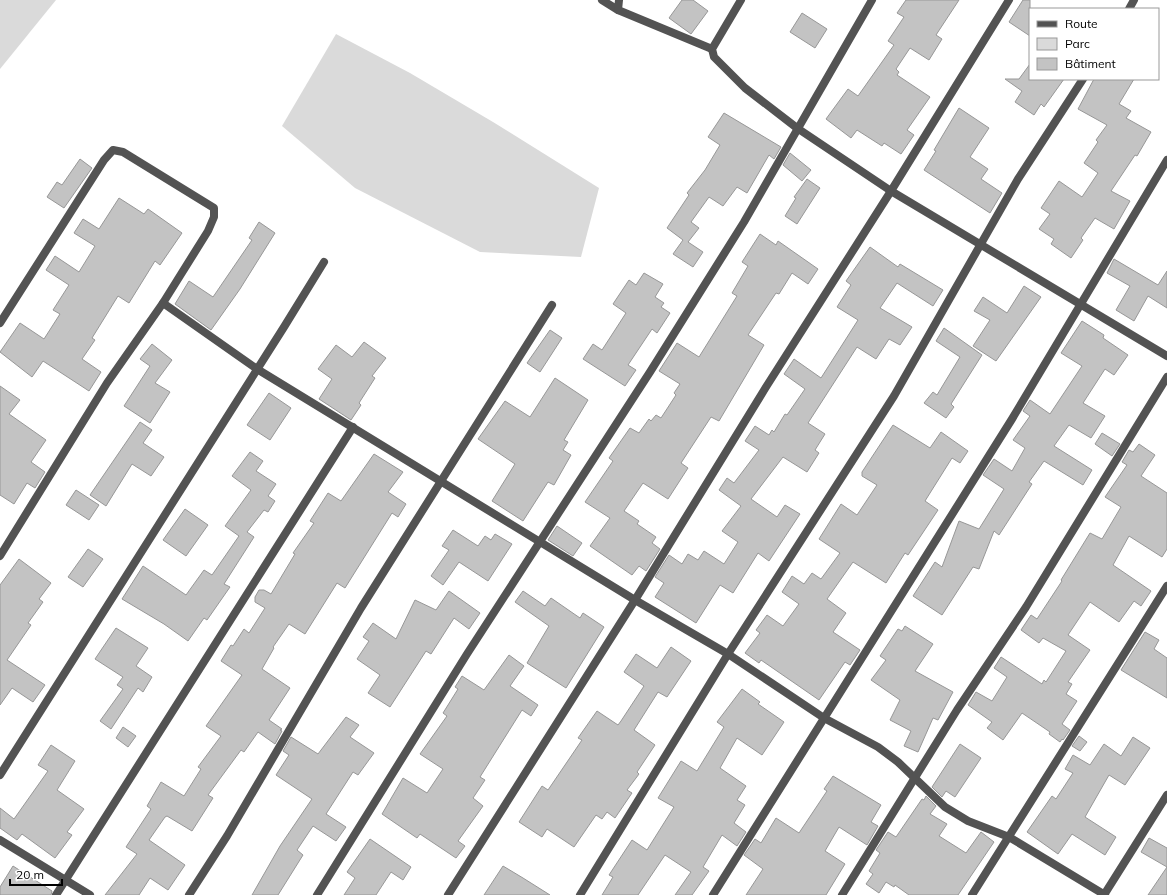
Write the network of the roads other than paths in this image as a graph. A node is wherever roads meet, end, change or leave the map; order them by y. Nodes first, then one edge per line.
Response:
1 (602, 0) edge
2 (619, 0) edge
3 (741, 0) edge
4 (872, 0) edge
5 (1009, 0) edge
6 (618, 10) junction
7 (712, 49) junction
8 (1083, 80) edge
9 (797, 128) junction
10 (1167, 160) edge
11 (891, 191) junction
12 (981, 244) junction
13 (324, 262) dead end
14 (163, 303) junction
15 (1080, 303) junction
16 (552, 305) dead end
17 (0, 323) edge
18 (1167, 356) edge
19 (257, 369) junction
20 (1167, 377) edge
21 (353, 427) junction
22 (442, 480) junction
23 (540, 541) junction
24 (0, 556) edge
25 (1167, 586) edge
26 (636, 600) junction
27 (728, 654) junction
28 (824, 718) junction
29 (0, 775) edge
30 (915, 778) junction
31 (1167, 795) edge
32 (1009, 837) junction
33 (0, 840) edge
34 (66, 880) junction
35 (56, 895) edge
36 (90, 895) edge
37 (189, 895) edge
38 (317, 895) edge
39 (448, 895) edge
40 (580, 895) edge
41 (713, 895) edge
42 (842, 895) edge
43 (972, 895) edge
44 (1105, 895) edge

1 - 6 street
2 - 6 street
3 - 7 street
4 - 9 street
5 - 11 street
6 - 7 street
7 - 9 street
8 - 12 street
9 - 11 street
9 - 23 street
10 - 15 street
11 - 12 street
11 - 26 street
12 - 15 street
12 - 27 street
13 - 19 street
14 - 17 street
14 - 19 street
14 - 24 street
15 - 18 street
15 - 28 street
16 - 22 street
19 - 21 street
19 - 29 street
20 - 30 street
21 - 22 street
21 - 34 street
22 - 23 street
22 - 37 street
23 - 26 street
23 - 38 street
25 - 32 street
26 - 27 street
26 - 39 street
27 - 28 street
27 - 40 street
28 - 30 street
28 - 41 street
30 - 32 street
30 - 42 street
31 - 44 street
32 - 43 street
32 - 44 street
33 - 34 street
34 - 35 street
34 - 36 street

